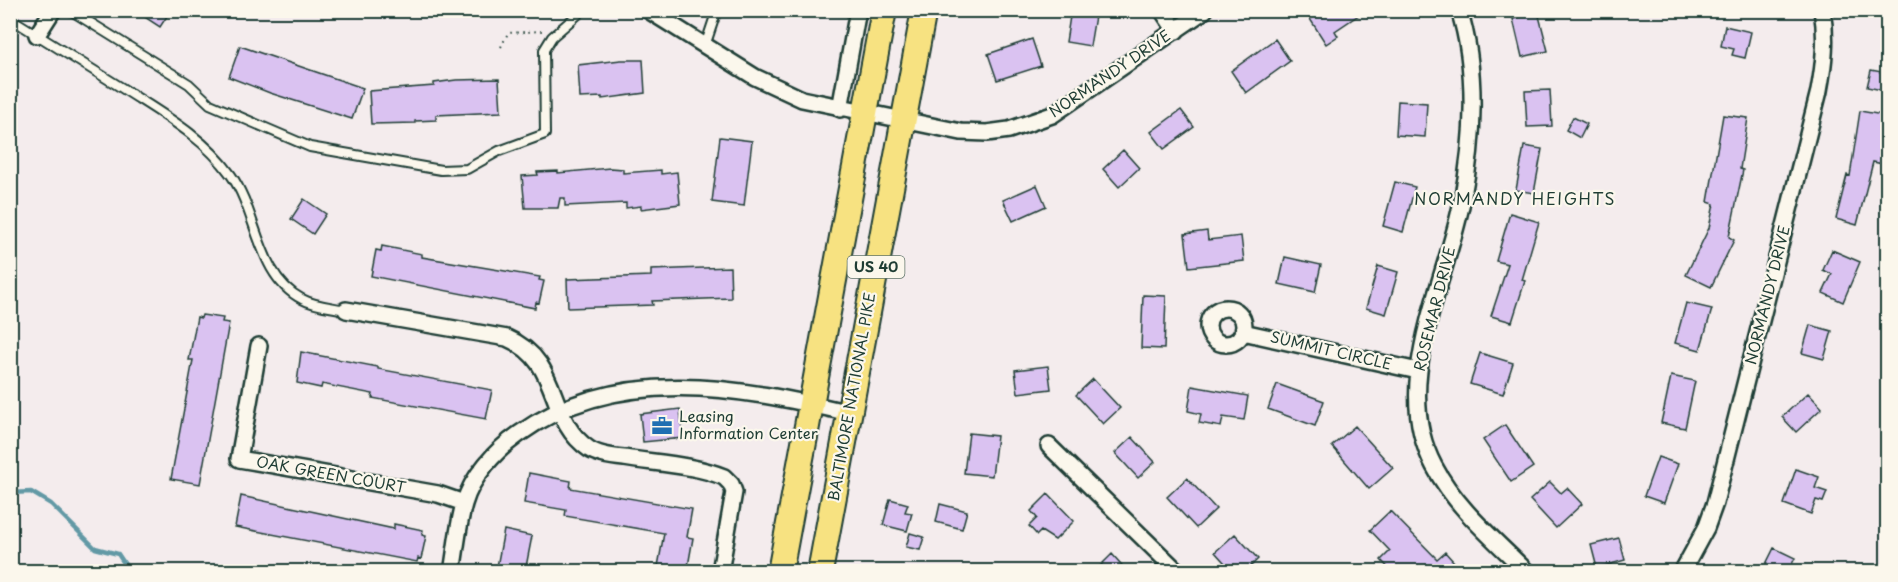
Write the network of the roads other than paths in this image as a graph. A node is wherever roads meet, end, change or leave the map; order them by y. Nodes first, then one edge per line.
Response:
1 (53, 10) edge
2 (70, 10) edge
3 (583, 10) edge
4 (648, 10) edge
5 (717, 10) edge
6 (858, 10) edge
7 (884, 10) edge
8 (924, 10) edge
9 (1162, 10) edge
10 (1205, 10) edge
11 (1459, 10) edge
12 (1822, 10) edge
13 (10, 18) edge
14 (1176, 31) junction
15 (37, 35) junction
16 (705, 46) junction
17 (840, 109) junction
18 (865, 114) junction
19 (903, 122) junction
20 (346, 310) joint
21 (1243, 332) dead end
22 (259, 346) dead end
23 (1418, 370) junction
24 (811, 404) junction
25 (559, 410) junction
26 (849, 413) junction
27 (1049, 446) dead end
28 (464, 503) junction
29 (452, 572) edge
30 (720, 572) edge
31 (780, 572) edge
32 (820, 572) edge
33 (1178, 572) edge
34 (1527, 572) edge
35 (1682, 572) edge

1 - 15 street
2 - 3 lane
4 - 16 street, NORMANDY DRIVE
5 - 16 lane
6 - 17 street
7 - 18 main road, US 40
8 - 19 main road, BALTIMORE NATIONAL PIKE / US 40
9 - 14 street
10 - 14 street, NORMANDY DRIVE
11 - 23 street, ROSEMAR DRIVE
12 - 35 street, NORMANDY DRIVE
13 - 15 lane
14 - 19 street, NORMANDY DRIVE
15 - 20 lane
16 - 17 street, NORMANDY DRIVE
17 - 18 street, NORMANDY DRIVE
18 - 19 street, NORMANDY DRIVE
18 - 24 main road, US 40
19 - 26 main road, BALTIMORE NATIONAL PIKE / US 40
20 - 25 street
21 - 23 street, SUMMIT CIRCLE
22 - 28 street, OAK GREEN COURT
23 - 34 street, ROSEMAR DRIVE
24 - 25 street
24 - 26 street
24 - 31 main road, US 40
25 - 28 street
25 - 30 street
26 - 32 main road, BALTIMORE NATIONAL PIKE / US 40
27 - 33 street
28 - 29 street

